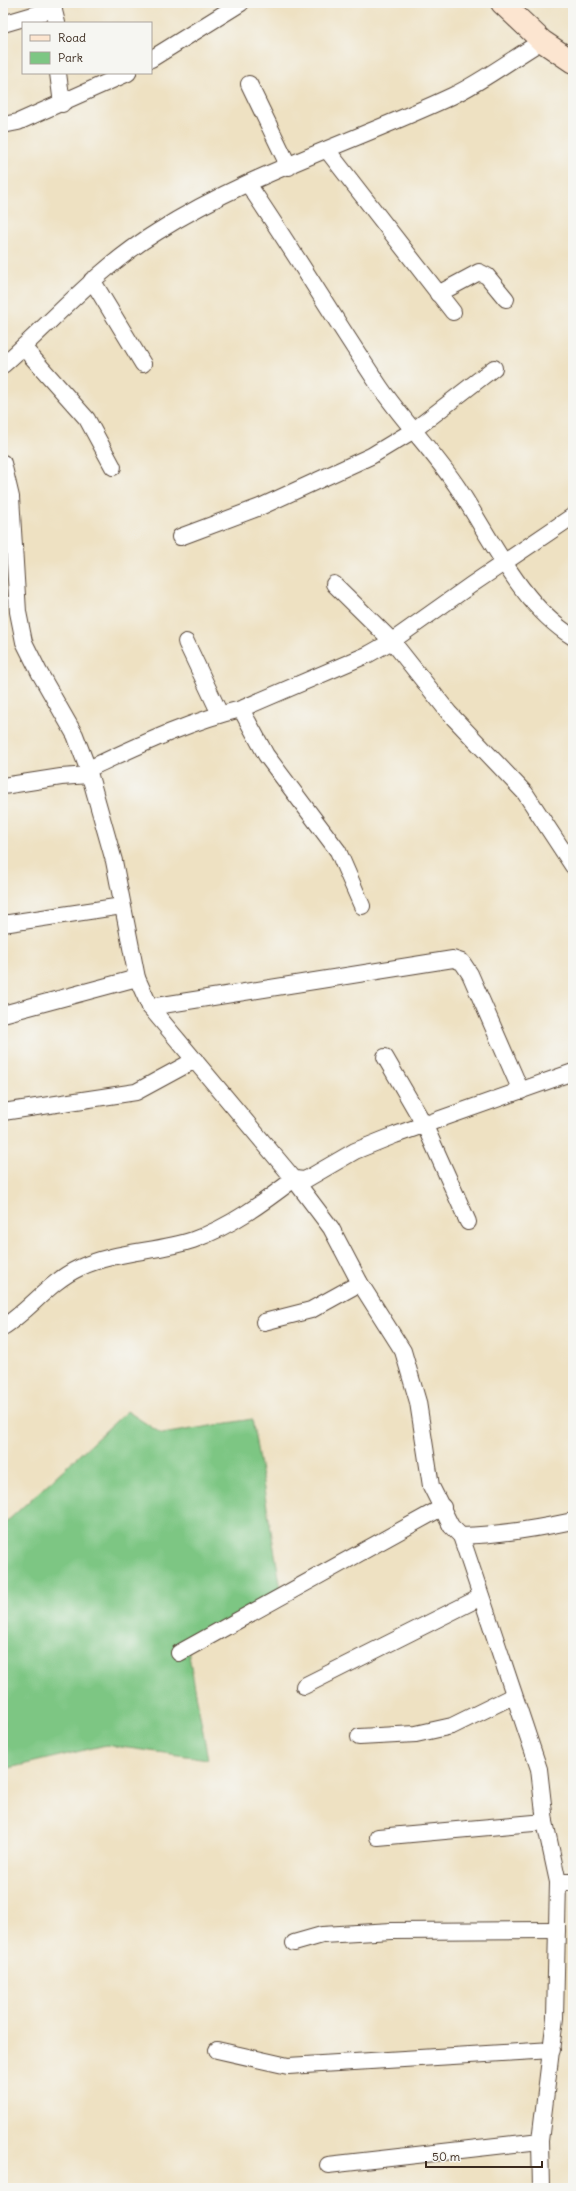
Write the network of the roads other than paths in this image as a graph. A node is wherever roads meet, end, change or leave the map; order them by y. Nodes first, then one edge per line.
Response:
1 (241, 3) edge
2 (502, 3) edge
3 (54, 12) edge
4 (3, 24) edge
5 (542, 41) junction
6 (152, 58) edge
7 (573, 62) edge
8 (58, 74) edge
9 (126, 74) edge
10 (249, 84) dead end
11 (62, 104) junction
12 (3, 125) edge
13 (327, 150) junction
14 (289, 167) junction
15 (248, 184) junction
16 (92, 280) junction
17 (438, 294) junction
18 (506, 299) dead end
19 (453, 312) dead end
20 (23, 347) junction
21 (143, 364) dead end
22 (3, 365) edge
23 (494, 368) dead end
24 (414, 430) junction
25 (3, 463) edge
26 (113, 467) dead end
27 (573, 516) edge
28 (180, 537) dead end
29 (505, 562) junction
30 (334, 584) dead end
31 (573, 637) edge
32 (392, 641) junction
33 (186, 642) dead end
34 (241, 709) junction
35 (220, 714) junction
36 (88, 772) junction
37 (3, 786) edge
38 (573, 866) edge
39 (122, 906) junction
40 (362, 906) dead end
41 (3, 924) edge
42 (137, 978) junction
43 (150, 1007) junction
44 (3, 1014) edge
45 (385, 1057) dead end
46 (194, 1060) junction
47 (573, 1072) edge
48 (521, 1091) junction
49 (3, 1112) edge
50 (425, 1126) junction
51 (294, 1179) junction
52 (468, 1222) dead end
53 (360, 1283) junction
54 (264, 1322) dead end
55 (3, 1327) edge
56 (443, 1507) junction
57 (573, 1521) edge
58 (461, 1536) junction
59 (481, 1597) junction
60 (179, 1653) dead end
61 (304, 1686) dead end
62 (513, 1696) junction
63 (359, 1737) dead end
64 (545, 1822) junction
65 (378, 1837) dead end
66 (565, 1882) edge
67 (557, 1930) junction
68 (294, 1943) dead end
69 (217, 2050) dead end
70 (552, 2050) junction
71 (540, 2141) junction
72 (328, 2165) dead end
73 (540, 2188) edge

1 - 6 street
2 - 5 street
3 - 4 street
5 - 7 street
5 - 13 street
8 - 11 street
9 - 11 street
10 - 14 street
11 - 12 street
13 - 14 street
13 - 17 street
14 - 15 street
15 - 16 street
15 - 24 street
16 - 20 street
16 - 21 street
17 - 18 street
17 - 19 street
20 - 22 street
20 - 26 street
23 - 24 street
24 - 28 street
24 - 29 street
25 - 36 street
27 - 29 street
29 - 31 street
29 - 32 street
30 - 32 street
32 - 34 street
32 - 38 street
33 - 35 street
34 - 35 street
34 - 40 street
35 - 36 street
36 - 37 street
36 - 39 street
39 - 41 street
39 - 42 street
42 - 43 street
42 - 44 street
43 - 46 street
43 - 48 street
45 - 50 street
46 - 49 street
46 - 51 street
47 - 48 street
48 - 50 street
50 - 51 street
50 - 52 street
51 - 53 street
51 - 55 street
53 - 54 street
53 - 56 street
56 - 58 street
56 - 60 street
57 - 58 street
58 - 59 street
59 - 61 street
59 - 62 street
62 - 63 street
62 - 64 street
64 - 65 street
64 - 66 street
66 - 67 street
67 - 68 street
67 - 70 street
69 - 70 street
70 - 71 street
71 - 72 street
71 - 73 street

